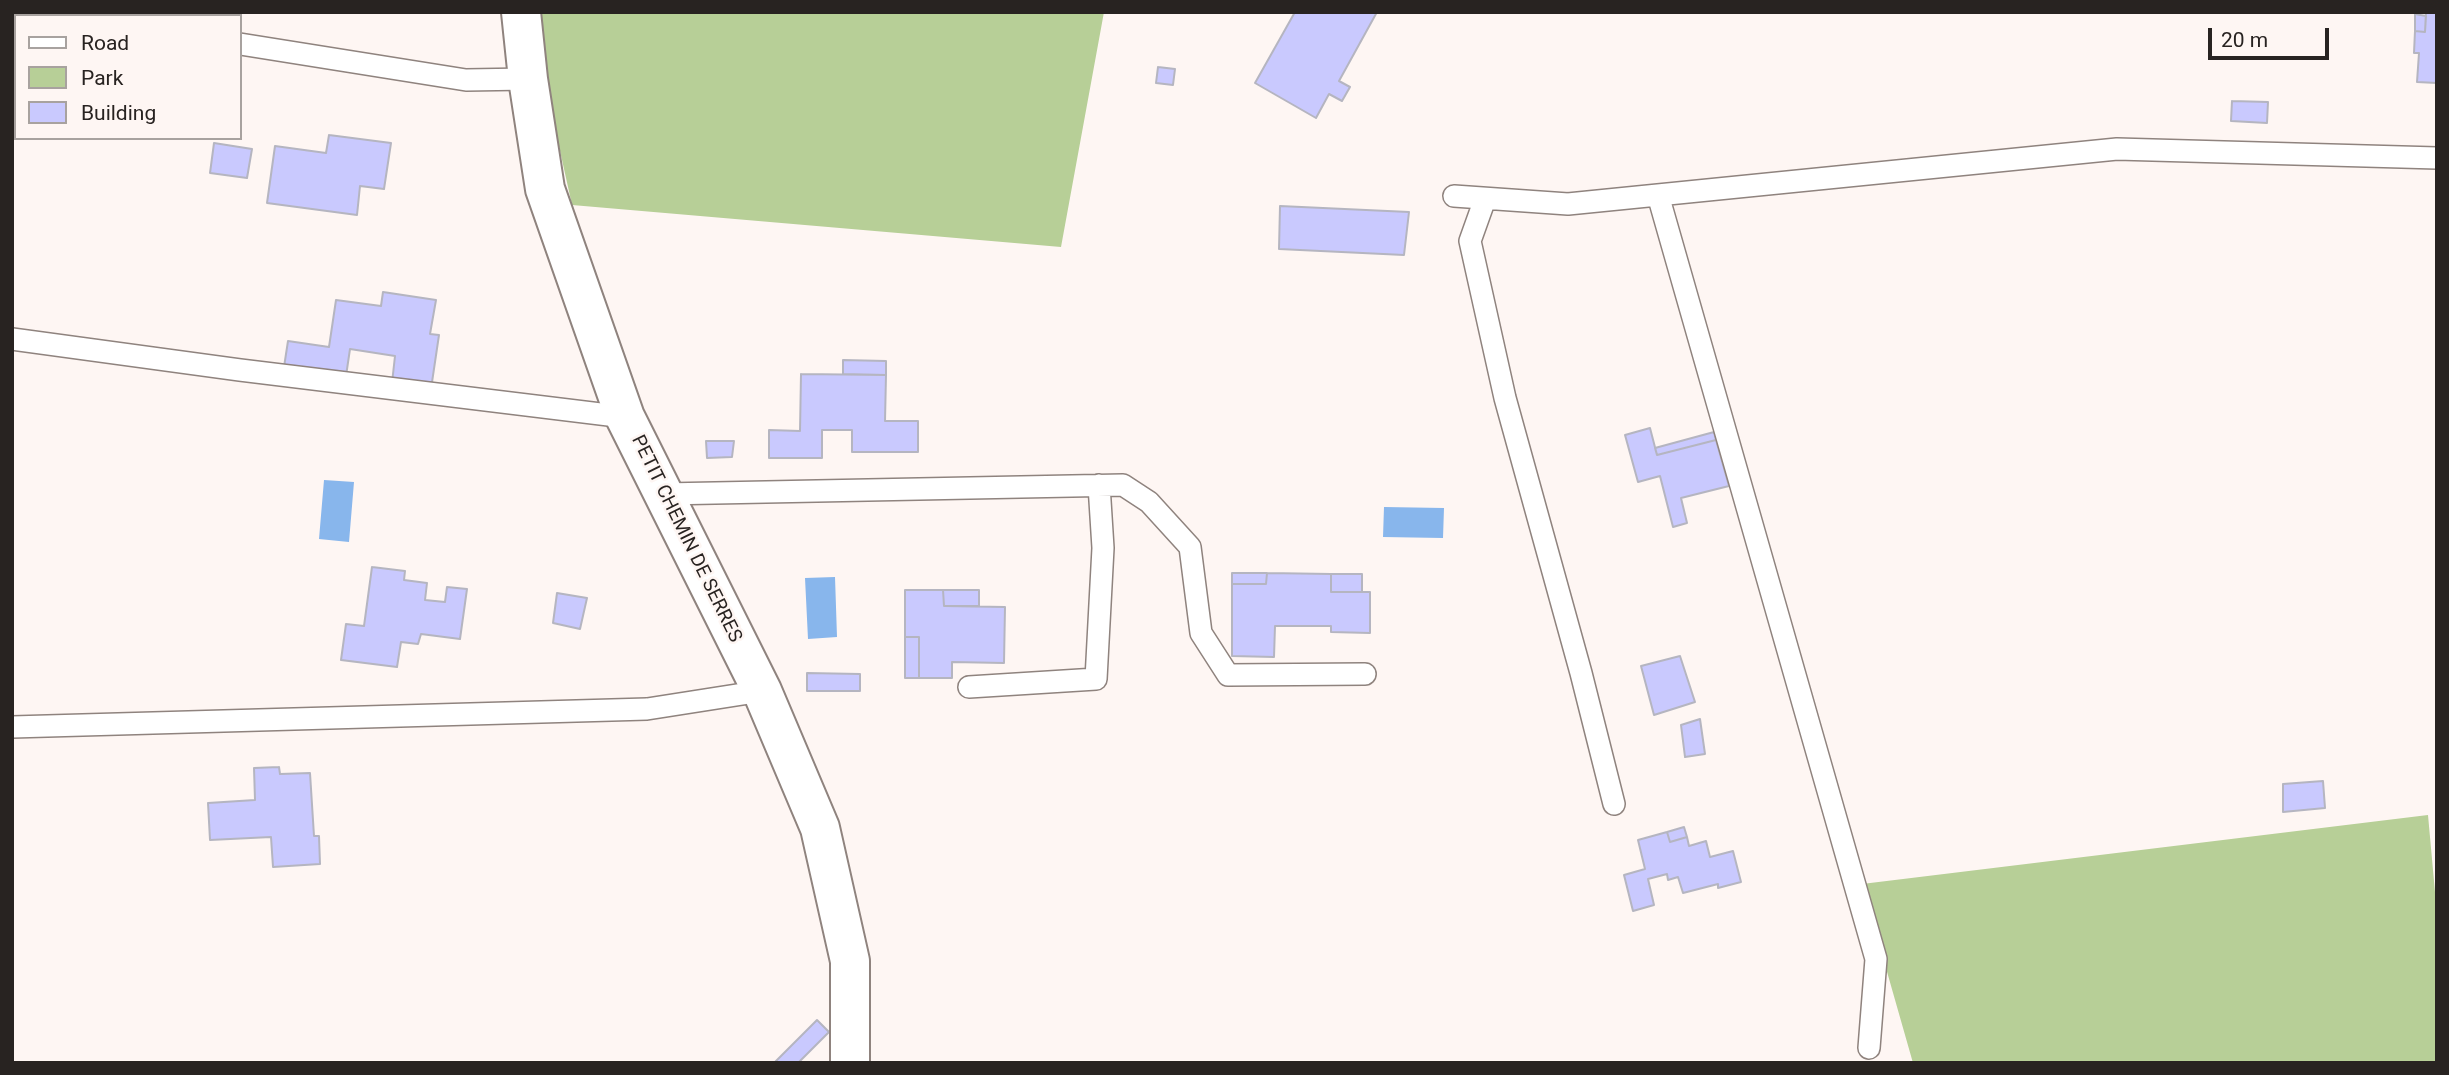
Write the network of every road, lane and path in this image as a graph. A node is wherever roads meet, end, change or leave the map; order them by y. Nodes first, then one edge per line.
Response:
1 (520, 12) edge
2 (242, 44) edge
3 (527, 79) junction
4 (2437, 158) edge
5 (1658, 195) junction
6 (1454, 196) dead end
7 (1485, 199) junction
8 (12, 339) edge
9 (625, 416) junction
10 (1099, 485) junction
11 (664, 494) junction
12 (1365, 674) dead end
13 (969, 687) dead end
14 (762, 691) junction
15 (12, 727) edge
16 (1614, 804) dead end
17 (1869, 1048) dead end
18 (850, 1063) edge

1 - 3 street, PETIT CHEMIN DE SERRES
2 - 3 lane
3 - 9 street, PETIT CHEMIN DE SERRES
4 - 5 lane
5 - 7 lane
5 - 17 lane
6 - 7 lane
7 - 16 lane
8 - 9 lane
9 - 11 street, PETIT CHEMIN DE SERRES
10 - 11 lane
10 - 12 lane
10 - 13 lane
11 - 14 street, PETIT CHEMIN DE SERRES
14 - 15 lane
14 - 18 street, PETIT CHEMIN DE SERRES

